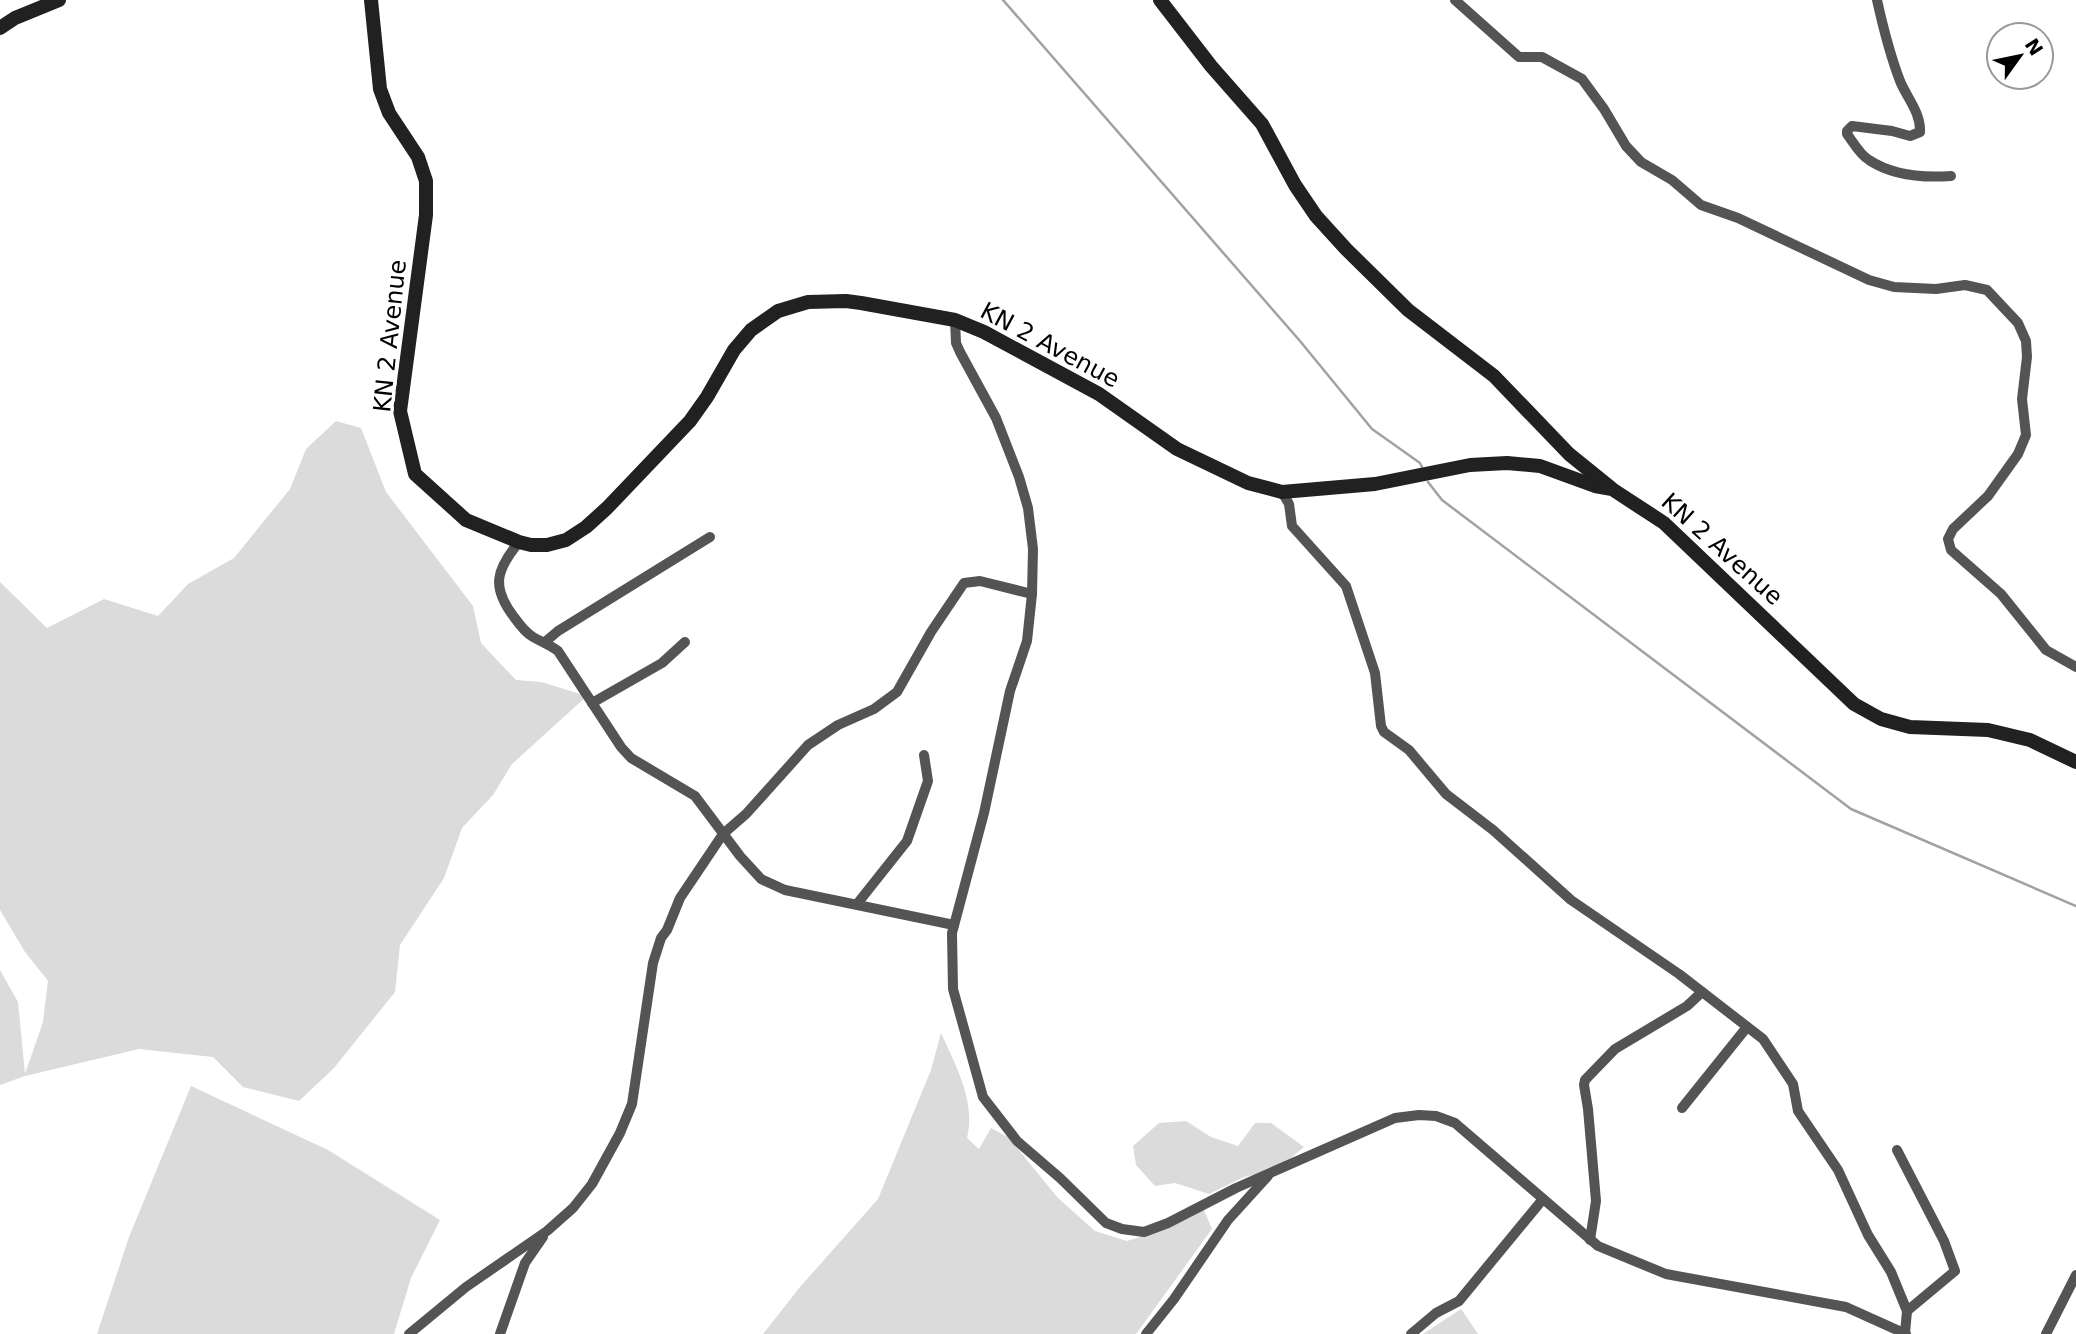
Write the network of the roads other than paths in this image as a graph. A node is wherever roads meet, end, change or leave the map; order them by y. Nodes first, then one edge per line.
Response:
1 (59, 0) edge
2 (371, 0) edge
3 (1160, 0) edge
4 (1455, 0) edge
5 (1877, 0) edge
6 (0, 28) edge
7 (1951, 176) dead end
8 (955, 320) junction
9 (1612, 489) junction
10 (1282, 492) junction
11 (710, 537) dead end
12 (519, 542) junction
13 (1032, 594) junction
14 (545, 642) junction
15 (685, 642) dead end
16 (2076, 667) edge
17 (592, 704) junction
18 (924, 755) dead end
19 (2076, 762) edge
20 (723, 834) junction
21 (857, 904) junction
22 (954, 925) junction
23 (1702, 992) junction
24 (1747, 1027) junction
25 (1682, 1108) dead end
26 (1897, 1150) dead end
27 (1270, 1173) junction
28 (1543, 1199) junction
29 (547, 1231) junction
30 (1590, 1240) junction
31 (2076, 1275) edge
32 (1907, 1311) junction
33 (409, 1334) edge
34 (500, 1334) edge
35 (1146, 1334) edge
36 (1411, 1334) edge
37 (1906, 1334) edge
38 (2046, 1334) edge

1 - 6 main road
2 - 12 main road, KN 2 Avenue
3 - 9 main road
4 - 16 street
5 - 7 street
8 - 10 main road, KN 2 Avenue
8 - 12 main road, KN 2 Avenue
8 - 13 street
9 - 10 main road, KN 2 Avenue
9 - 19 main road, KN 2 Avenue
10 - 23 street
11 - 14 street
12 - 14 street
13 - 20 street
13 - 22 street
14 - 17 street
15 - 17 street
17 - 20 street
18 - 21 street
20 - 21 street
20 - 29 street
21 - 22 street
22 - 27 street
23 - 24 street
23 - 30 street
24 - 25 street
24 - 32 street
26 - 32 street
27 - 28 street
27 - 35 street
28 - 30 street
28 - 36 street
29 - 33 street
29 - 34 street
30 - 37 street
31 - 38 street
32 - 37 street

